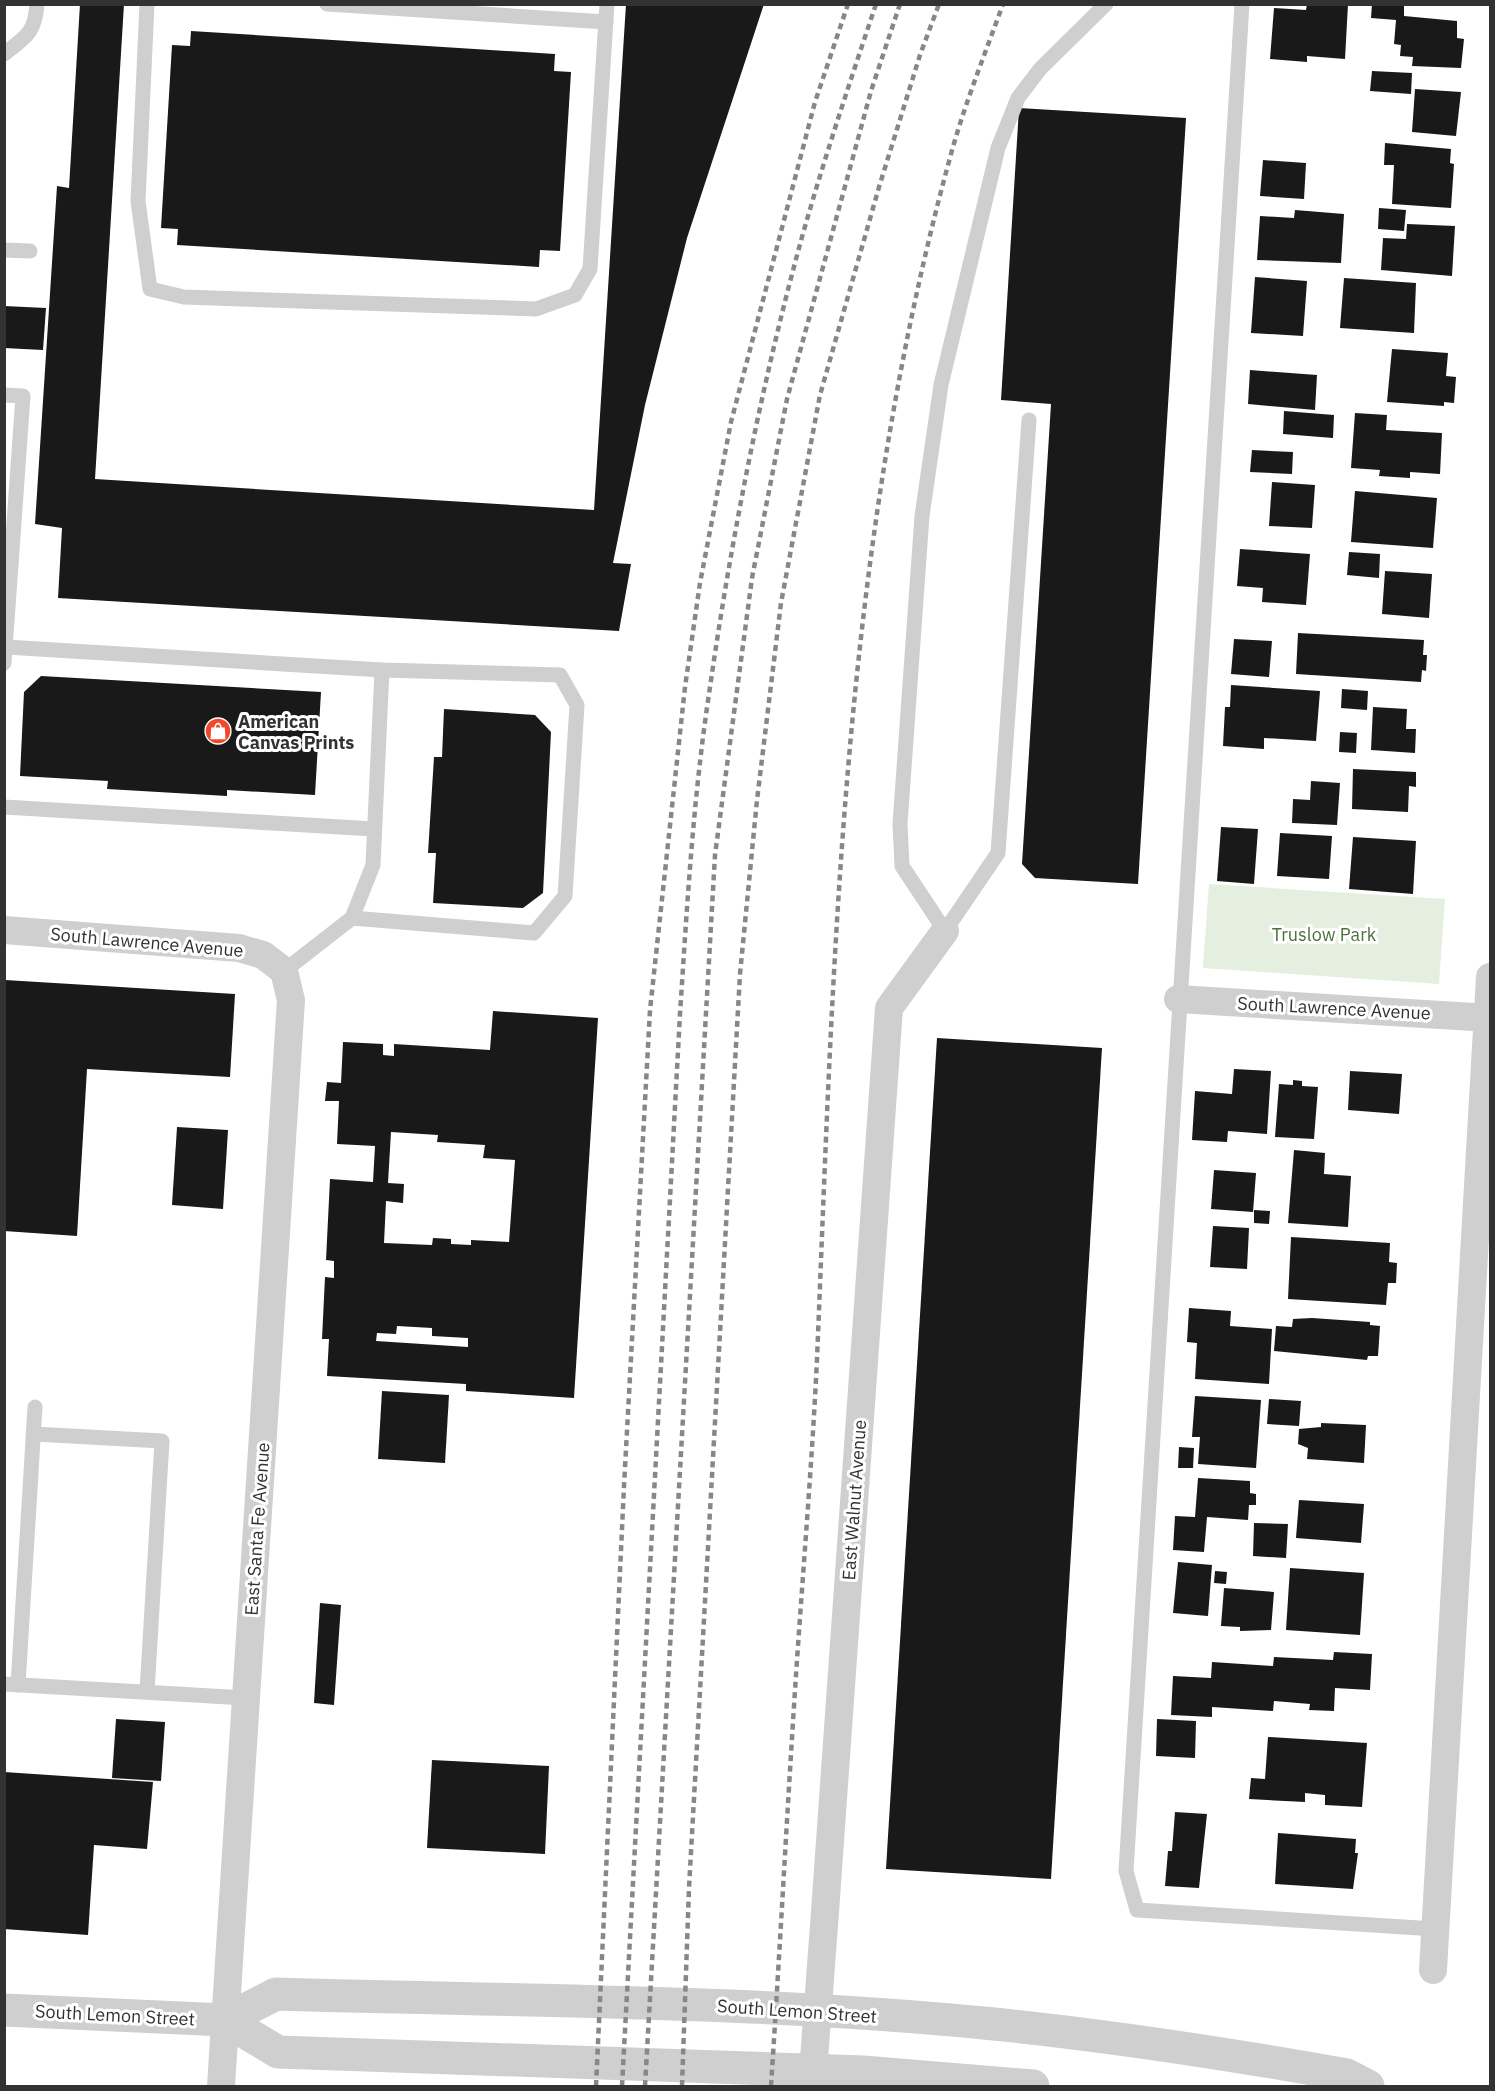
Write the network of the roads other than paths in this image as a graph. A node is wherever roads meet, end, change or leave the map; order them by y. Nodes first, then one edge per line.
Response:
1 (37, 4) edge
2 (147, 4) edge
3 (327, 4) edge
4 (607, 4) edge
5 (1106, 4) edge
6 (1242, 4) edge
7 (606, 22) junction
8 (4, 54) edge
9 (4, 250) edge
10 (30, 251) dead end
11 (4, 395) edge
12 (1029, 420) dead end
13 (6, 647) edge
14 (4, 663) edge
15 (382, 670) junction
16 (4, 807) edge
17 (374, 829) junction
18 (352, 918) junction
19 (4, 930) edge
20 (945, 931) junction
21 (284, 971) junction
22 (1491, 977) edge
23 (1178, 999) junction
24 (1489, 1018) edge
25 (35, 1407) dead end
26 (34, 1434) junction
27 (11, 1685) edge
28 (147, 1692) junction
29 (246, 1698) junction
30 (1435, 1929) junction
31 (1433, 1970) dead end
32 (4, 2010) edge
33 (225, 2020) junction
34 (221, 2086) edge
35 (812, 2086) edge
36 (1033, 2086) edge
37 (1368, 2086) edge

1 - 8 lane
2 - 7 lane
3 - 7 lane
4 - 7 lane
5 - 20 lane
6 - 23 lane
9 - 10 lane
11 - 13 lane
12 - 20 lane
13 - 14 lane
13 - 15 lane
15 - 17 lane
15 - 18 lane
16 - 17 lane
17 - 18 lane
18 - 21 lane
19 - 21 street, South Lawrence Avenue
20 - 35 street, East Walnut Avenue, bridge
21 - 29 street, East Santa Fe Avenue
22 - 24 street
23 - 24 street, South Lawrence Avenue
23 - 30 lane
24 - 30 street
25 - 26 lane
26 - 27 lane
26 - 28 lane
27 - 28 lane
28 - 29 lane
29 - 33 street, East Santa Fe Avenue
30 - 31 street
32 - 33 street, South Lemon Street
33 - 34 street, East Santa Fe Avenue
33 - 36 street, South Lemon Street
33 - 37 street, South Lemon Street

